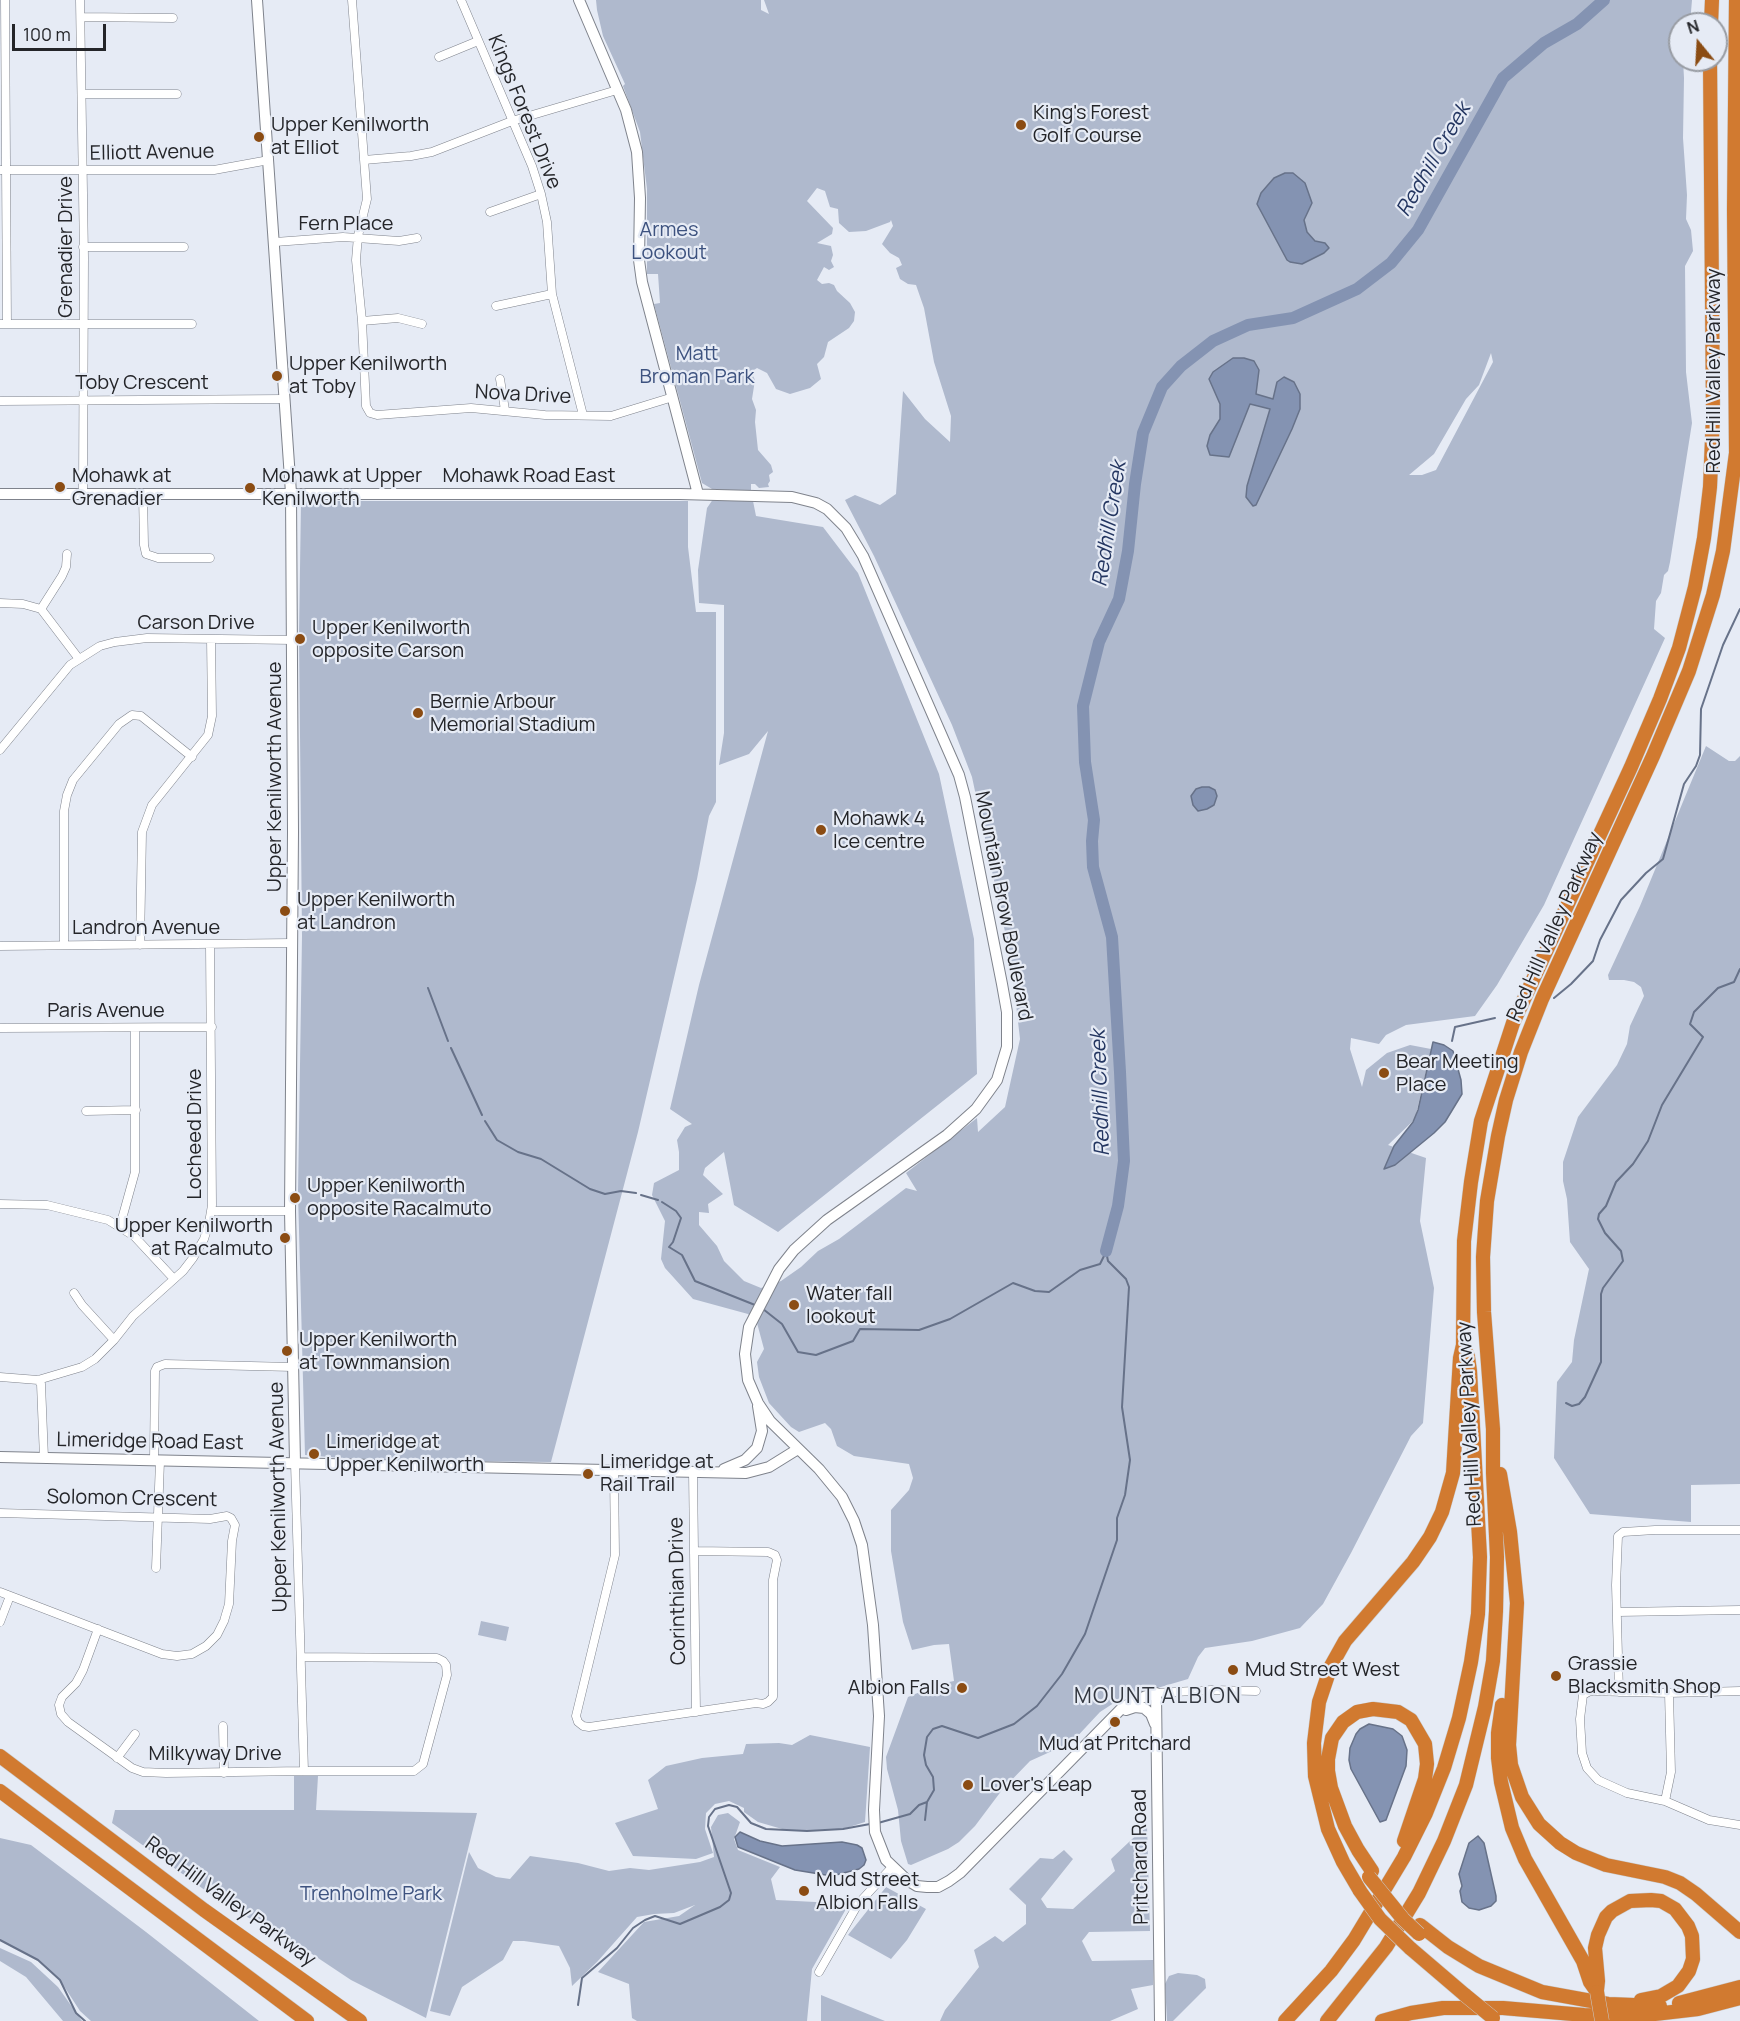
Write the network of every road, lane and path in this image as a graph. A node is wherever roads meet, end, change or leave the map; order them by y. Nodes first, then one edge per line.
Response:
1 (5, 0) edge
2 (80, 0) edge
3 (257, 0) edge
4 (352, 0) edge
5 (461, 0) edge
6 (579, 0) edge
7 (1736, 0) edge
8 (81, 17) junction
9 (172, 18) dead end
10 (478, 41) junction
11 (439, 57) dead end
12 (1710, 72) edge
13 (617, 90) junction
14 (82, 94) junction
15 (177, 94) dead end
16 (513, 121) junction
17 (269, 160) junction
18 (364, 160) junction
19 (3, 170) edge
20 (83, 171) junction
21 (540, 194) junction
22 (490, 212) dead end
23 (359, 237) junction
24 (417, 238) dead end
25 (275, 242) junction
26 (83, 247) junction
27 (184, 247) dead end
28 (552, 294) junction
29 (496, 306) dead end
30 (362, 321) junction
31 (4, 324) edge
32 (83, 324) junction
33 (192, 324) dead end
34 (422, 324) dead end
35 (500, 380) dead end
36 (673, 397) junction
37 (284, 399) junction
38 (83, 400) junction
39 (0, 401) edge
40 (505, 410) junction
41 (583, 415) junction
42 (291, 493) junction
43 (0, 494) edge
44 (83, 494) junction
45 (143, 494) junction
46 (698, 494) junction
47 (67, 554) dead end
48 (210, 558) dead end
49 (0, 603) edge
50 (41, 609) junction
51 (211, 639) junction
52 (293, 640) junction
53 (79, 659) junction
54 (0, 750) edge
55 (192, 757) junction
56 (293, 943) junction
57 (64, 945) junction
58 (140, 945) junction
59 (210, 945) junction
60 (0, 946) edge
61 (212, 1027) junction
62 (0, 1028) edge
63 (135, 1029) junction
64 (136, 1110) junction
65 (86, 1111) dead end
66 (0, 1204) edge
67 (211, 1211) junction
68 (290, 1211) junction
69 (120, 1226) junction
70 (174, 1279) junction
71 (74, 1293) dead end
72 (114, 1340) junction
73 (1463, 1345) junction
74 (293, 1367) junction
75 (0, 1377) edge
76 (38, 1380) junction
77 (758, 1403) junction
78 (1493, 1429) junction
79 (798, 1449) junction
80 (0, 1457) edge
81 (44, 1458) junction
82 (157, 1460) junction
83 (295, 1463) junction
84 (614, 1470) junction
85 (693, 1471) junction
86 (716, 1472) junction
87 (0, 1513) edge
88 (158, 1518) junction
89 (1740, 1530) edge
90 (694, 1551) junction
91 (156, 1568) dead end
92 (0, 1592) edge
93 (10, 1596) junction
94 (1740, 1610) edge
95 (1618, 1612) junction
96 (0, 1622) edge
97 (1516, 1627) junction
98 (98, 1629) junction
99 (301, 1657) junction
100 (1740, 1691) edge
101 (1256, 1692) dead end
102 (1619, 1692) junction
103 (1669, 1693) junction
104 (1156, 1694) junction
105 (696, 1712) junction
106 (1108, 1721) junction
107 (1155, 1724) junction
108 (223, 1726) dead end
109 (135, 1734) dead end
110 (0, 1756) edge
111 (117, 1758) junction
112 (1315, 1763) junction
113 (304, 1770) junction
114 (224, 1773) junction
115 (0, 1791) edge
116 (1665, 1801) junction
117 (1740, 1825) edge
118 (892, 1867) junction
119 (1370, 1874) junction
120 (1390, 1880) junction
121 (1740, 1932) edge
122 (819, 1972) dead end
123 (243, 1973) junction
124 (1740, 1988) edge
125 (1597, 1992) junction
126 (1740, 1998) edge
127 (1604, 2013) edge
128 (1494, 2020) edge
129 (295, 2021) edge
130 (307, 2021) edge
131 (360, 2021) edge
132 (1160, 2021) edge
133 (1285, 2021) edge
134 (1327, 2021) edge
135 (1382, 2021) edge

1 - 19 street
2 - 8 street, Grenadier Drive
3 - 17 main road, Upper Kenilworth Avenue
4 - 18 street
5 - 10 street, Kings Forest Drive
6 - 13 main road
7 - 78 highway, Red Hill Valley Parkway
8 - 9 street
8 - 14 street, Grenadier Drive
10 - 11 street
10 - 16 street, Kings Forest Drive
12 - 73 highway, Red Hill Valley Parkway
13 - 16 street
13 - 36 main road
14 - 15 street
14 - 20 street, Grenadier Drive
16 - 18 street
16 - 21 street, Kings Forest Drive
17 - 20 street, Elliott Avenue
17 - 25 main road, Upper Kenilworth Avenue
18 - 23 street
19 - 20 street, Elliott Avenue
19 - 31 street
20 - 26 street, Grenadier Drive
21 - 22 street
21 - 28 street, Kings Forest Drive
23 - 24 street, Fern Place
23 - 25 street, Fern Place
23 - 30 street
25 - 37 main road, Upper Kenilworth Avenue
26 - 27 street
26 - 32 street, Grenadier Drive
28 - 29 street
28 - 41 street, Kings Forest Drive
30 - 34 street
30 - 40 street, Nova Drive
31 - 32 street
32 - 33 street
32 - 38 street, Grenadier Drive
35 - 40 street
36 - 41 street, Nova Drive
36 - 46 main road
37 - 38 street, Toby Crescent
37 - 42 main road, Upper Kenilworth Avenue
38 - 39 street, Toby Crescent
38 - 44 street, Grenadier Drive
40 - 41 street, Nova Drive
42 - 45 main road, Mohawk Road East
42 - 46 main road, Mohawk Road East
42 - 52 main road, Upper Kenilworth Avenue
43 - 44 main road, Mohawk Road East
44 - 45 main road, Mohawk Road East
45 - 48 street
46 - 77 main road, Mountain Brow Boulevard
47 - 50 street
49 - 50 street
50 - 53 street
51 - 52 street, Carson Drive
51 - 53 street, Carson Drive
51 - 55 street
52 - 56 main road, Upper Kenilworth Avenue
53 - 54 street, Carson Drive
55 - 57 street
55 - 58 street
56 - 59 street, Landron Avenue
56 - 68 main road, Upper Kenilworth Avenue
57 - 58 street, Landron Avenue
57 - 60 street, Landron Avenue
58 - 59 street, Landron Avenue
59 - 61 street, Locheed Drive
61 - 63 street, Paris Avenue
61 - 67 street, Locheed Drive
62 - 63 street, Paris Avenue
63 - 64 street
64 - 65 street
64 - 69 street
66 - 69 street
67 - 68 street
67 - 70 street, Locheed Drive
68 - 74 main road, Upper Kenilworth Avenue
69 - 70 street
70 - 72 street, Locheed Drive
71 - 72 street
72 - 76 street, Locheed Drive
73 - 112 highway
73 - 120 highway, Red Hill Valley Parkway
74 - 82 street
74 - 83 main road, Upper Kenilworth Avenue
75 - 76 street, Locheed Drive
76 - 81 street
77 - 79 main road, Mountain Brow Boulevard
77 - 86 main road
78 - 97 highway
78 - 134 highway, Red Hill Valley Parkway
79 - 86 main road, Limeridge Road East
79 - 118 main road, Mountain Brow Boulevard
80 - 81 main road, Limeridge Road East
81 - 82 main road, Limeridge Road East
82 - 83 main road, Limeridge Road East
82 - 88 street
83 - 84 main road, Limeridge Road East
83 - 99 street, Upper Kenilworth Avenue
84 - 85 main road, Limeridge Road East
84 - 105 street
85 - 86 main road, Limeridge Road East
85 - 90 street, Corinthian Drive
87 - 88 street, Solomon Crescent
88 - 91 street
88 - 98 street, Solomon Crescent
89 - 95 street
90 - 105 street, Corinthian Drive
90 - 105 street
92 - 93 street, Solomon Crescent
93 - 96 street
93 - 98 street, Solomon Crescent
94 - 95 street
95 - 102 street
97 - 121 highway
97 - 125 highway
98 - 111 street, Milkyway Drive
99 - 113 street, Upper Kenilworth Avenue
99 - 113 street, Milkyway Drive
100 - 103 street
101 - 104 street
102 - 103 street
102 - 116 street
103 - 116 street
104 - 106 main road
104 - 107 main road, Pritchard Road
106 - 107 main road
106 - 118 main road
107 - 132 main road, Pritchard Road
108 - 114 street
109 - 111 street
110 - 131 highway, Red Hill Valley Parkway
111 - 114 street, Milkyway Drive
112 - 119 highway
112 - 128 highway, bridge
113 - 114 street, Milkyway Drive
115 - 123 highway
116 - 117 street
118 - 122 street
119 - 120 highway
119 - 127 highway, bridge
120 - 133 highway, Red Hill Valley Parkway
123 - 129 highway
123 - 130 highway
124 - 127 highway
125 - 127 highway, bridge
125 - 127 highway
126 - 127 highway
127 - 135 highway

